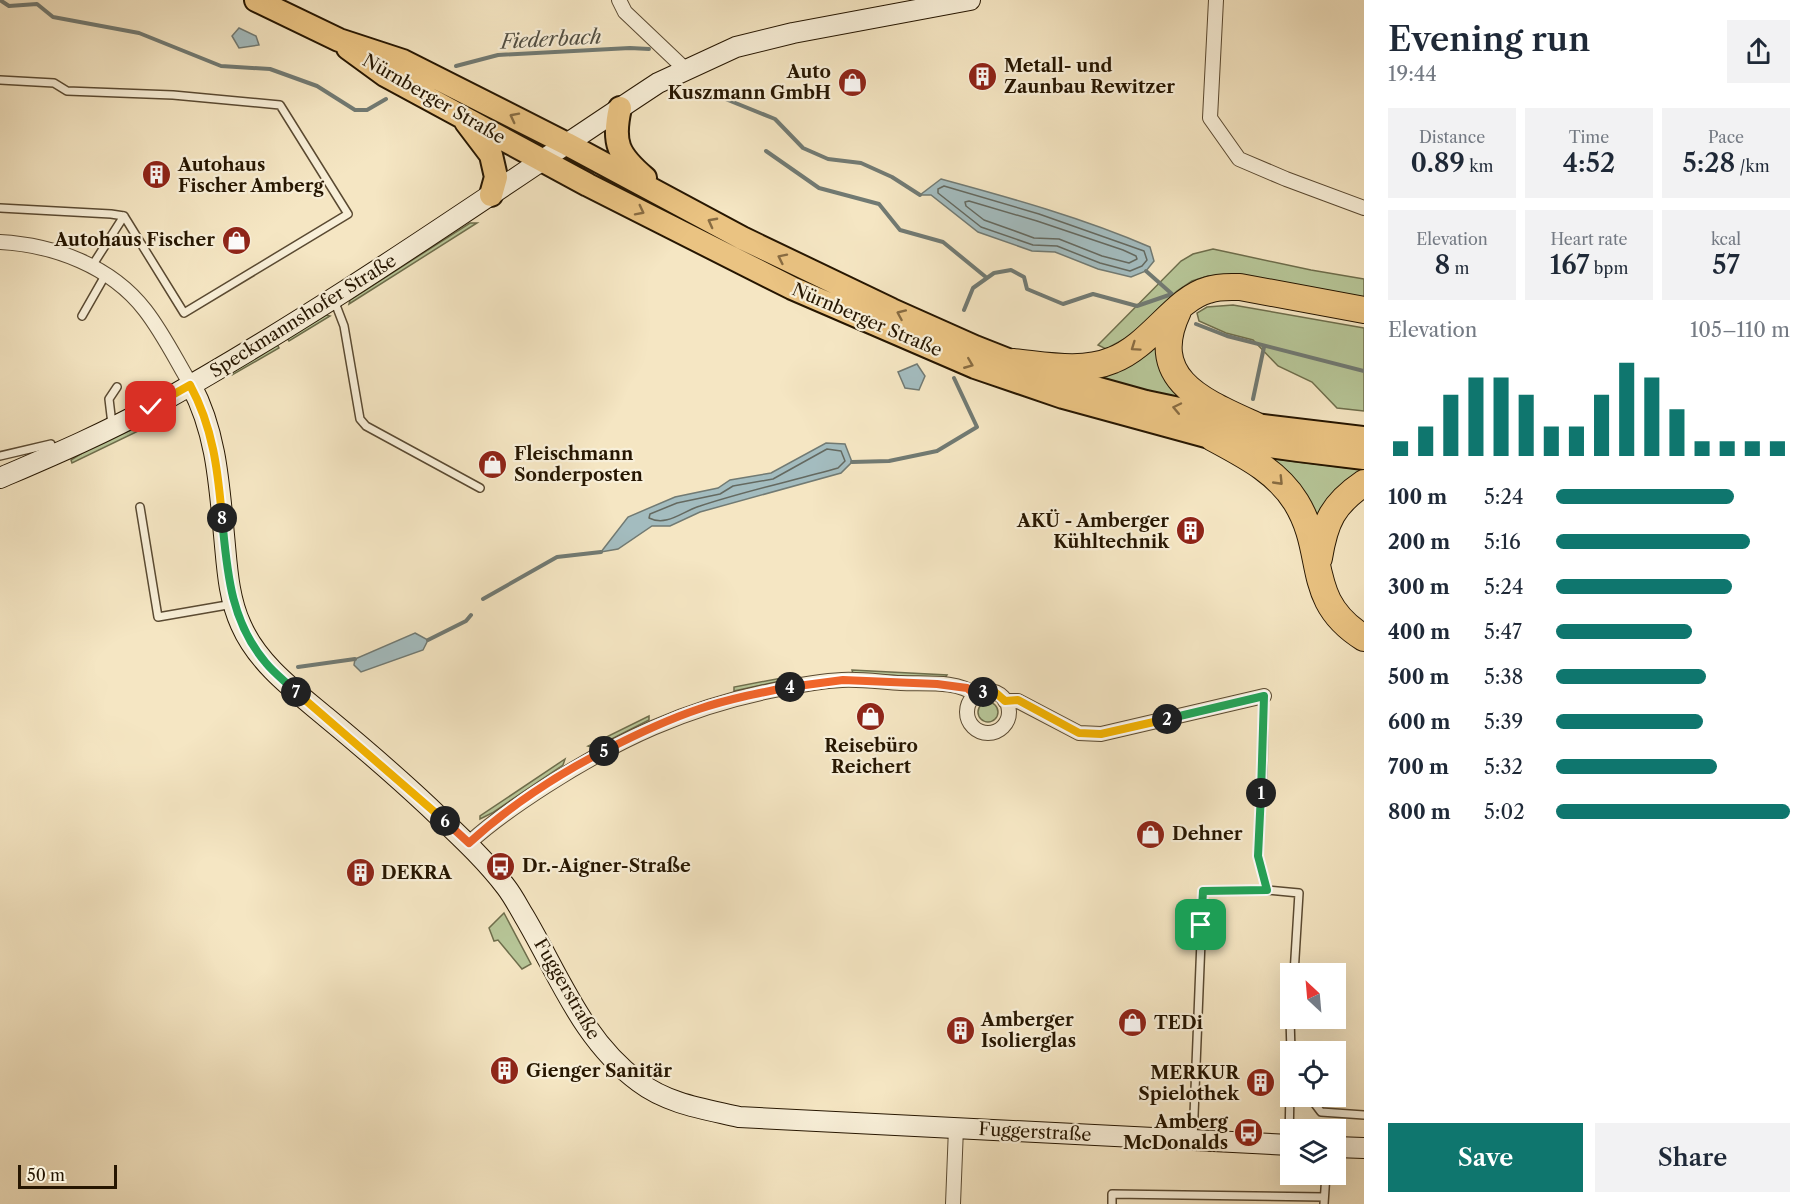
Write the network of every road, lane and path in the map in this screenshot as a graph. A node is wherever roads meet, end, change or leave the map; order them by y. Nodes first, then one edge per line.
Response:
1 (256, 0) edge
2 (619, 0) edge
3 (970, 0) edge
4 (1216, 0) edge
5 (339, 40) junction
6 (685, 69) junction
7 (0, 80) edge
8 (620, 108) junction
9 (459, 115) junction
10 (567, 144) junction
11 (542, 160) junction
12 (491, 195) junction
13 (681, 206) junction
14 (0, 208) edge
15 (1364, 208) edge
16 (124, 216) junction
17 (0, 242) edge
18 (92, 266) junction
19 (106, 273) junction
20 (333, 298) junction
21 (1179, 308) junction
22 (1364, 310) edge
23 (82, 316) dead end
24 (1013, 362) junction
25 (190, 385) junction
26 (117, 387) dead end
27 (1255, 425) junction
28 (112, 427) junction
29 (1213, 438) junction
30 (1364, 438) edge
31 (54, 455) junction
32 (0, 456) edge
33 (1364, 458) edge
34 (0, 478) edge
35 (1364, 483) edge
36 (480, 488) dead end
37 (140, 507) dead end
38 (1318, 567) junction
39 (234, 604) junction
40 (1364, 638) edge
41 (976, 695) junction
42 (1264, 696) joint
43 (1005, 701) junction
44 (469, 843) junction
45 (1267, 890) junction
46 (1295, 963) edge
47 (1317, 1107) edge
48 (1364, 1114) edge
49 (956, 1128) junction
50 (1193, 1140) junction
51 (1280, 1145) edge
52 (1346, 1147) edge
53 (1364, 1148) edge
54 (1325, 1185) edge
55 (1324, 1201) edge
56 (952, 1204) edge
57 (1112, 1204) edge

1 - 5 main road
2 - 6 street
3 - 6 street, Speckmannshofer Straße
4 - 15 street
5 - 9 main road, Nürnberger Straße
10 -> 5 main road, Nürnberger Straße
6 - 8 street, Speckmannshofer Straße
7 - 16 lane
8 - 10 street, Speckmannshofer Straße
8 - 13 main road
9 - 11 main road, Nürnberger Straße
9 - 12 main road
10 - 11 street, Speckmannshofer Straße
10 - 13 main road, Nürnberger Straße
11 - 12 street, Speckmannshofer Straße
11 -> 29 main road, Nürnberger Straße
12 - 20 street, Speckmannshofer Straße
24 -> 13 main road, Nürnberger Straße
14 - 16 lane
16 - 18 lane
17 - 18 street
18 - 19 street
19 - 23 lane
19 - 25 street
20 - 25 street, Speckmannshofer Straße
20 - 36 lane
21 - 22 highway
21 -> 24 highway
21 - 27 highway
27 -> 24 main road, Nürnberger Straße
25 - 28 street, Speckmannshofer Straße
25 - 39 street, Fuggerstraße
26 - 28 lane
27 - 30 main road, Nürnberger Straße
28 - 31 street, Speckmannshofer Straße
29 - 33 main road, Nürnberger Straße
29 -> 38 highway
31 - 32 lane
31 - 34 street, Speckmannshofer Straße
35 - 38 highway
37 - 39 lane
38 - 40 highway
39 - 44 street, Fuggerstraße
41 - 43 street
41 - 43 street
41 - 44 street
42 - 43 street
42 - 45 lane
44 - 49 street, Fuggerstraße
45 - 46 lane
45 - 50 lane
47 - 48 lane
49 - 50 street, Fuggerstraße
49 - 56 street
50 - 51 street, Fuggerstraße
52 - 53 street
54 - 55 lane
55 - 57 lane

